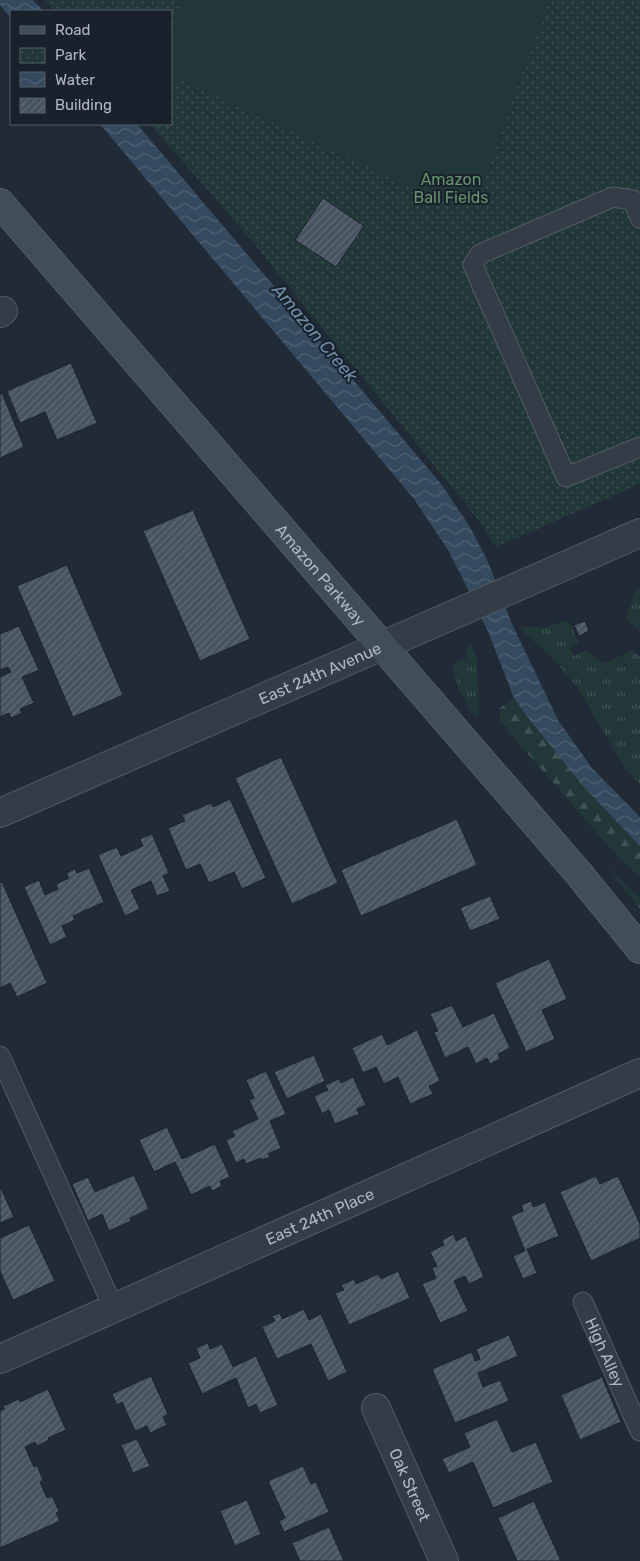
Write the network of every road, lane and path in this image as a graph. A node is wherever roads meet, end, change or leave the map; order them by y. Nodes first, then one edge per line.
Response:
1 (0, 203) edge
2 (640, 218) edge
3 (640, 446) edge
4 (640, 533) edge
5 (383, 646) junction
6 (0, 813) edge
7 (640, 949) edge
8 (0, 1056) edge
9 (640, 1073) edge
10 (583, 1302) dead end
11 (114, 1309) junction
12 (0, 1359) edge
13 (376, 1408) dead end
14 (640, 1431) edge
15 (444, 1561) edge

1 - 5 main road, Amazon Parkway
2 - 3 lane
4 - 5 street, East 24th Avenue
5 - 6 street, East 24th Avenue
5 - 7 main road, Amazon Parkway
8 - 11 lane
9 - 11 street, East 24th Place
10 - 14 lane, High Alley
11 - 12 street, East 24th Place
13 - 15 street, Oak Street

